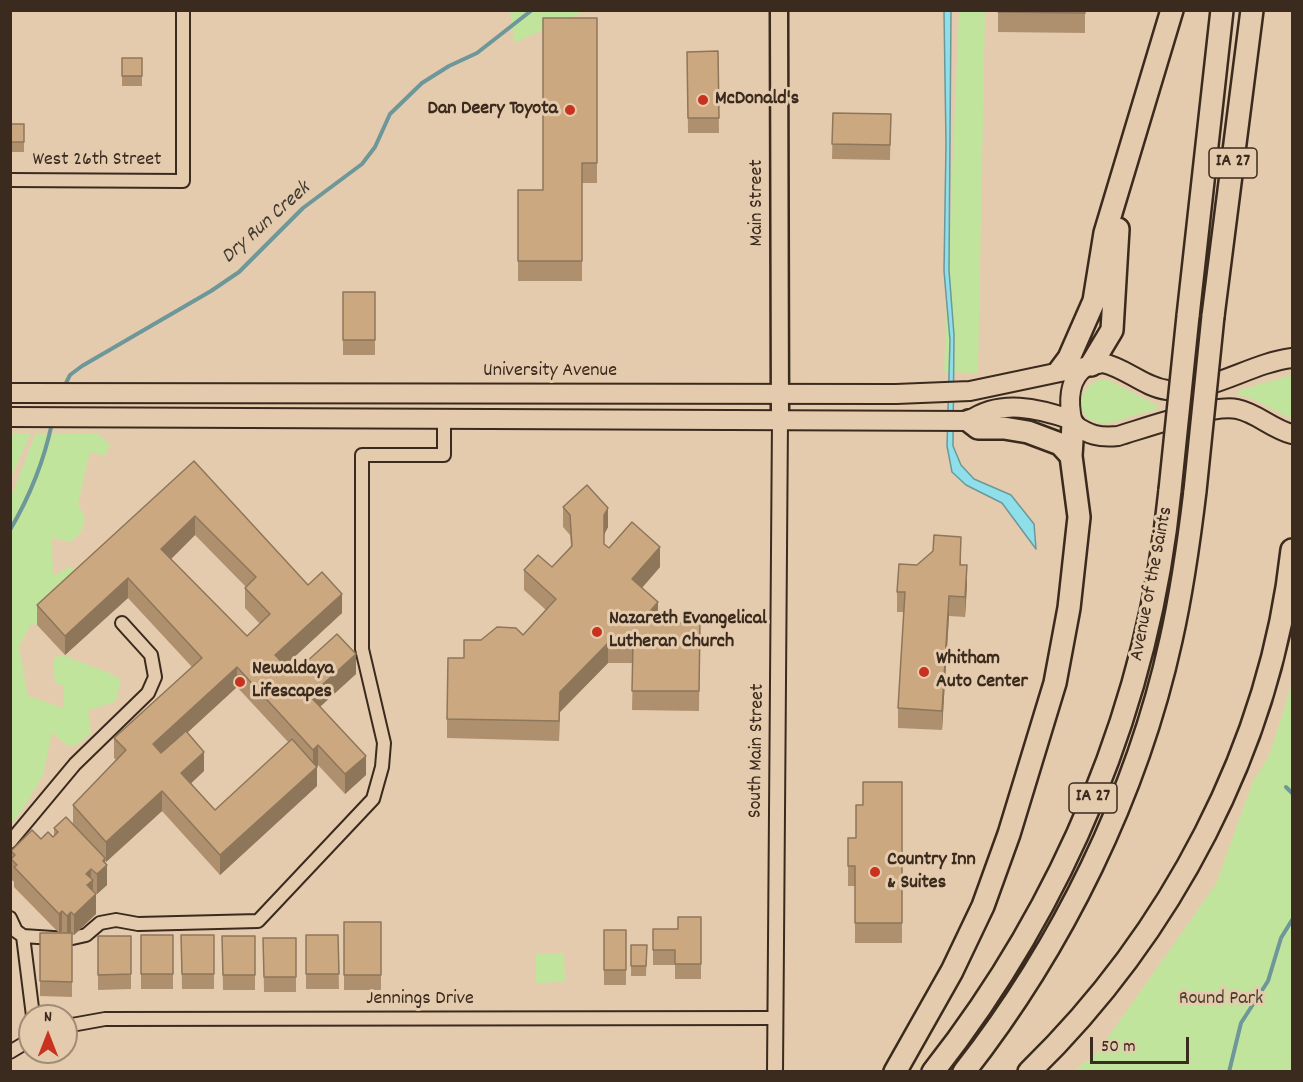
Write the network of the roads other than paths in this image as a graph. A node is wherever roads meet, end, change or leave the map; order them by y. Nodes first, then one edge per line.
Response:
1 (183, 10) edge
2 (779, 10) edge
3 (1172, 10) edge
4 (1222, 10) edge
5 (1252, 10) edge
6 (10, 180) edge
7 (1121, 181) junction
8 (1293, 358) edge
9 (1089, 366) junction
10 (1060, 370) junction
11 (10, 393) edge
12 (780, 395) junction
13 (18, 417) edge
14 (444, 419) junction
15 (780, 420) junction
16 (969, 420) junction
17 (1072, 422) junction
18 (1293, 434) edge
19 (1071, 456) junction
20 (1293, 550) edge
21 (122, 623) dead end
22 (10, 842) edge
23 (10, 918) edge
24 (22, 936) junction
25 (31, 1004) edge
26 (774, 1018) junction
27 (78, 1024) edge
28 (775, 1071) edge
29 (895, 1071) edge
30 (933, 1071) edge
31 (964, 1071) edge
32 (1029, 1071) edge

1 - 6 street, West 26th Street
2 - 12 main road, Main Street
3 - 7 highway
4 - 30 highway, Avenue of the Saints / IA 27, bridge
5 - 31 highway, Avenue of the Saints / IA 27, bridge
7 - 9 highway
7 - 10 highway
8 - 9 main road, University Avenue
9 - 10 main road, University Avenue
9 - 17 main road
10 - 12 main road, University Avenue
11 - 12 main road, University Avenue
12 - 15 main road, South Main Street
13 - 14 main road
14 - 15 main road
14 - 24 street
15 - 16 main road
15 - 26 street, South Main Street
16 - 17 main road
16 - 19 highway
17 - 18 main road
17 - 19 highway
19 - 29 highway
20 - 32 highway
21 - 22 street
23 - 24 street
24 - 25 street
26 - 27 street, Jennings Drive
26 - 28 street, South Main Street

